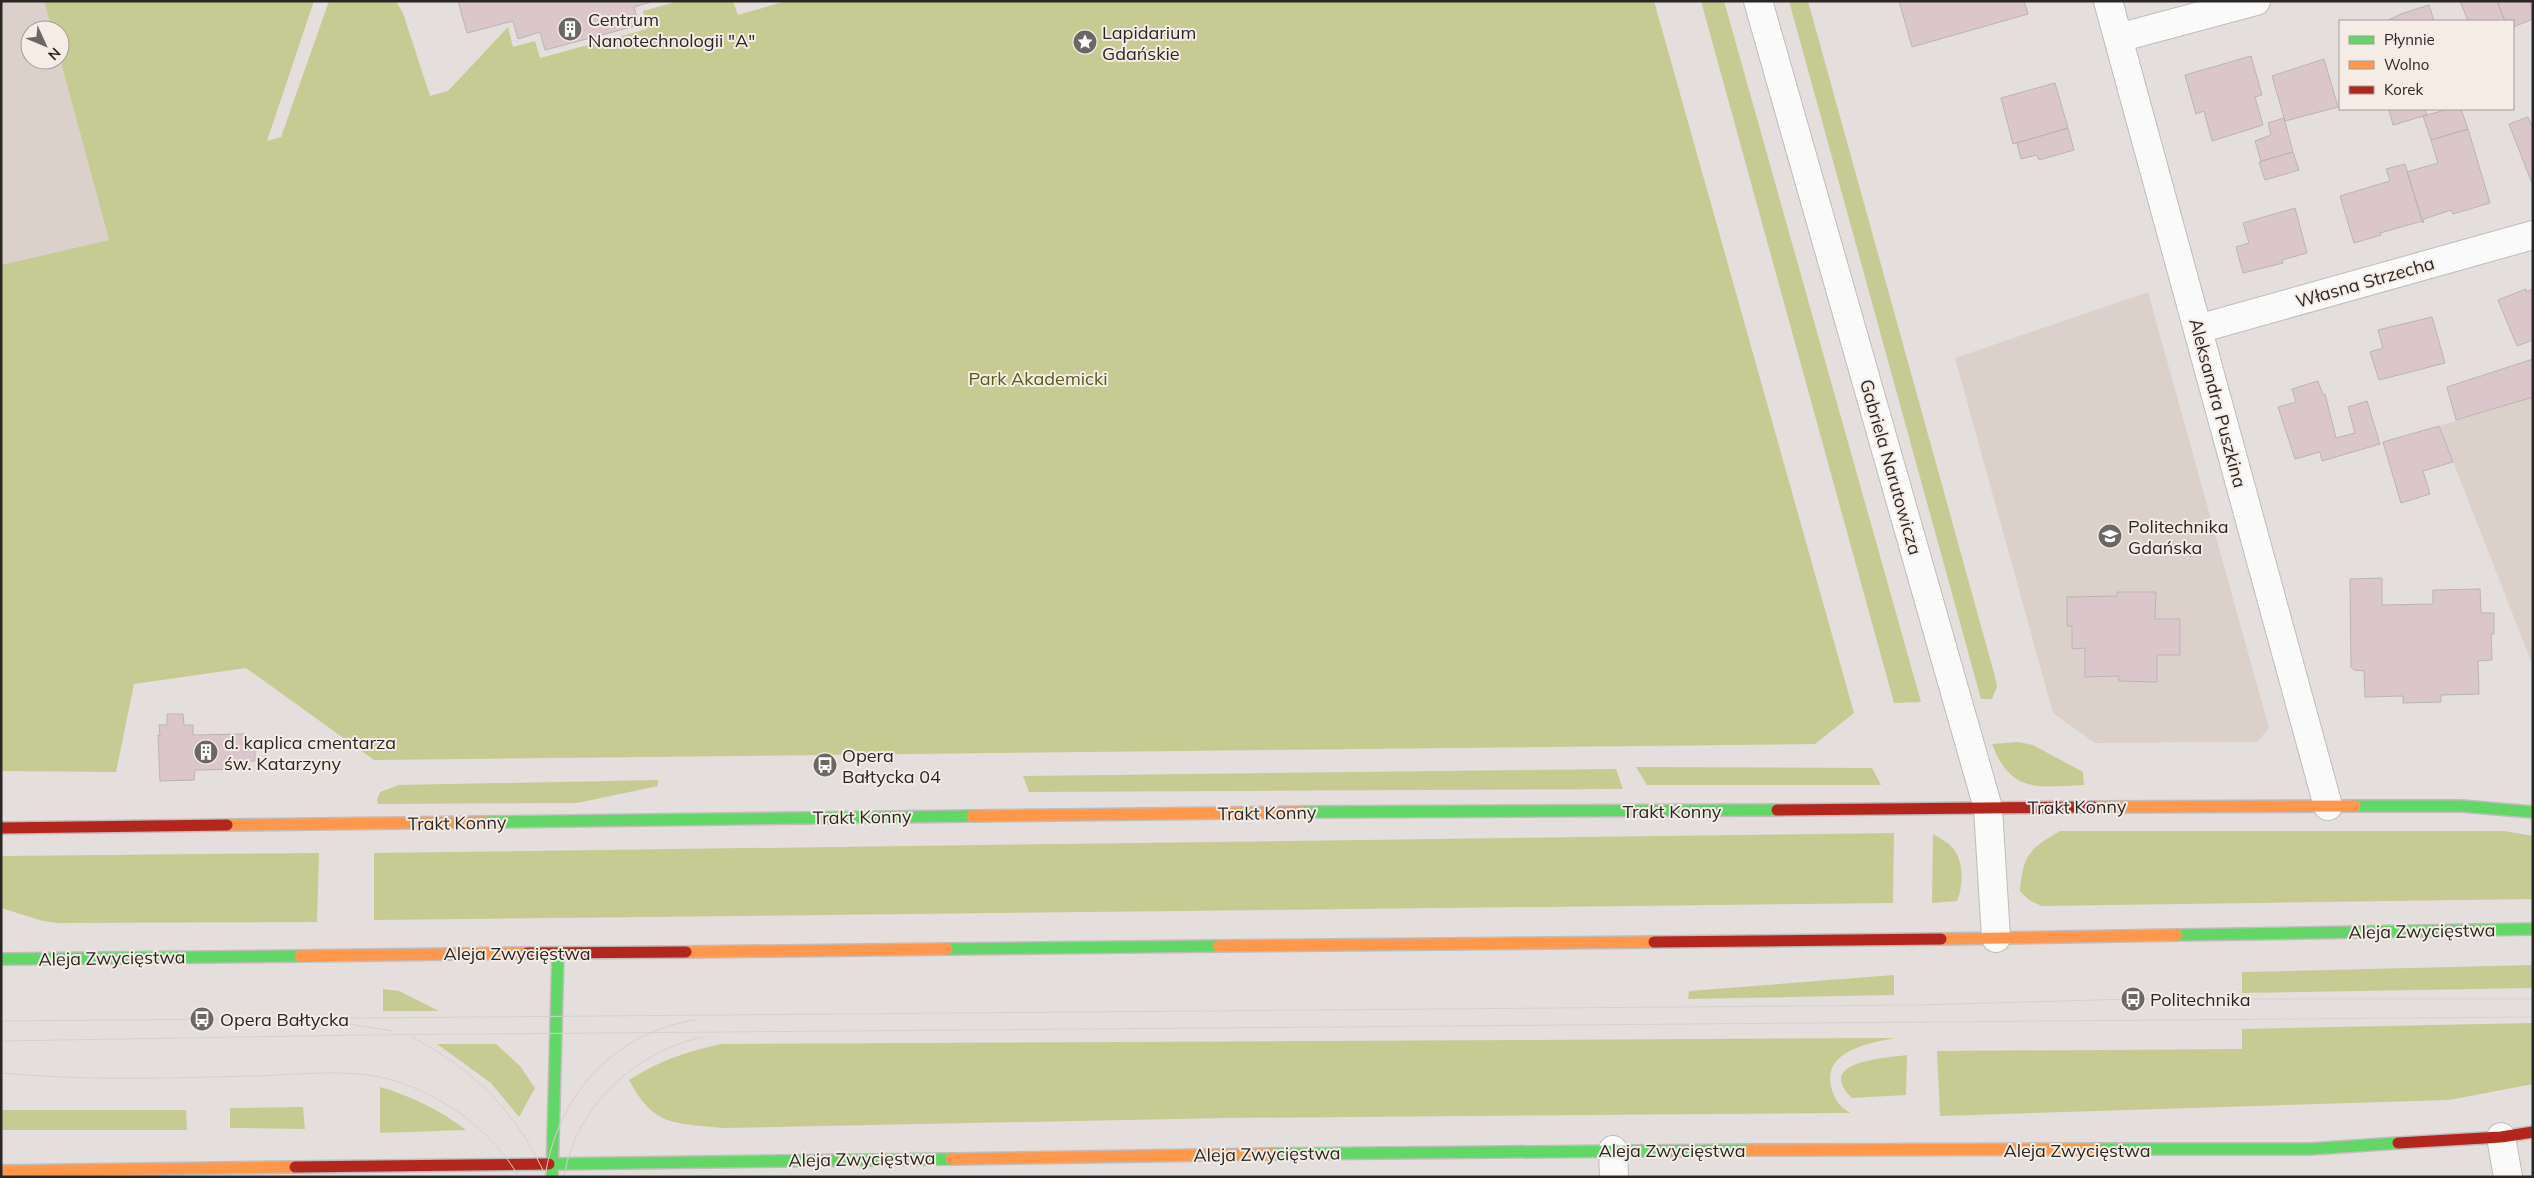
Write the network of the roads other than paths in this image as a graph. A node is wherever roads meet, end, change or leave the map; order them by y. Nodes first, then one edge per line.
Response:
1 (1758, 1) edge
2 (2108, 1) edge
3 (2256, 1) edge
4 (2118, 38) junction
5 (2533, 235) edge
6 (2198, 329) junction
7 (2328, 806) junction
8 (1988, 808) junction
9 (2533, 812) edge
10 (1, 828) edge
11 (2533, 930) edge
12 (1996, 938) junction
13 (558, 953) junction
14 (1, 959) edge
15 (2533, 1132) edge
16 (2501, 1137) junction
17 (1614, 1150) junction
18 (551, 1164) junction
19 (1, 1171) edge
20 (552, 1177) edge
21 (1614, 1177) edge
22 (2508, 1177) edge

1 - 8 street, Gabriela Narutowicza
2 - 4 street, Aleksandra Puszkina
3 - 4 street
4 - 6 street, Aleksandra Puszkina
5 - 6 street, Własna Strzecha
6 - 7 street, Aleksandra Puszkina
7 - 8 main road, Trakt Konny
7 - 9 main road, Trakt Konny
8 - 10 main road, Trakt Konny
8 - 12 street, Gabriela Narutowicza
11 - 12 main road, Aleja Zwycięstwa
12 - 13 main road, Aleja Zwycięstwa
13 - 14 main road, Aleja Zwycięstwa
13 - 18 main road
15 - 16 main road, Aleja Zwycięstwa
16 - 17 main road, Aleja Zwycięstwa
16 - 22 street
17 - 18 main road, Aleja Zwycięstwa
17 - 21 street
18 - 19 main road, Aleja Zwycięstwa
18 - 20 main road

